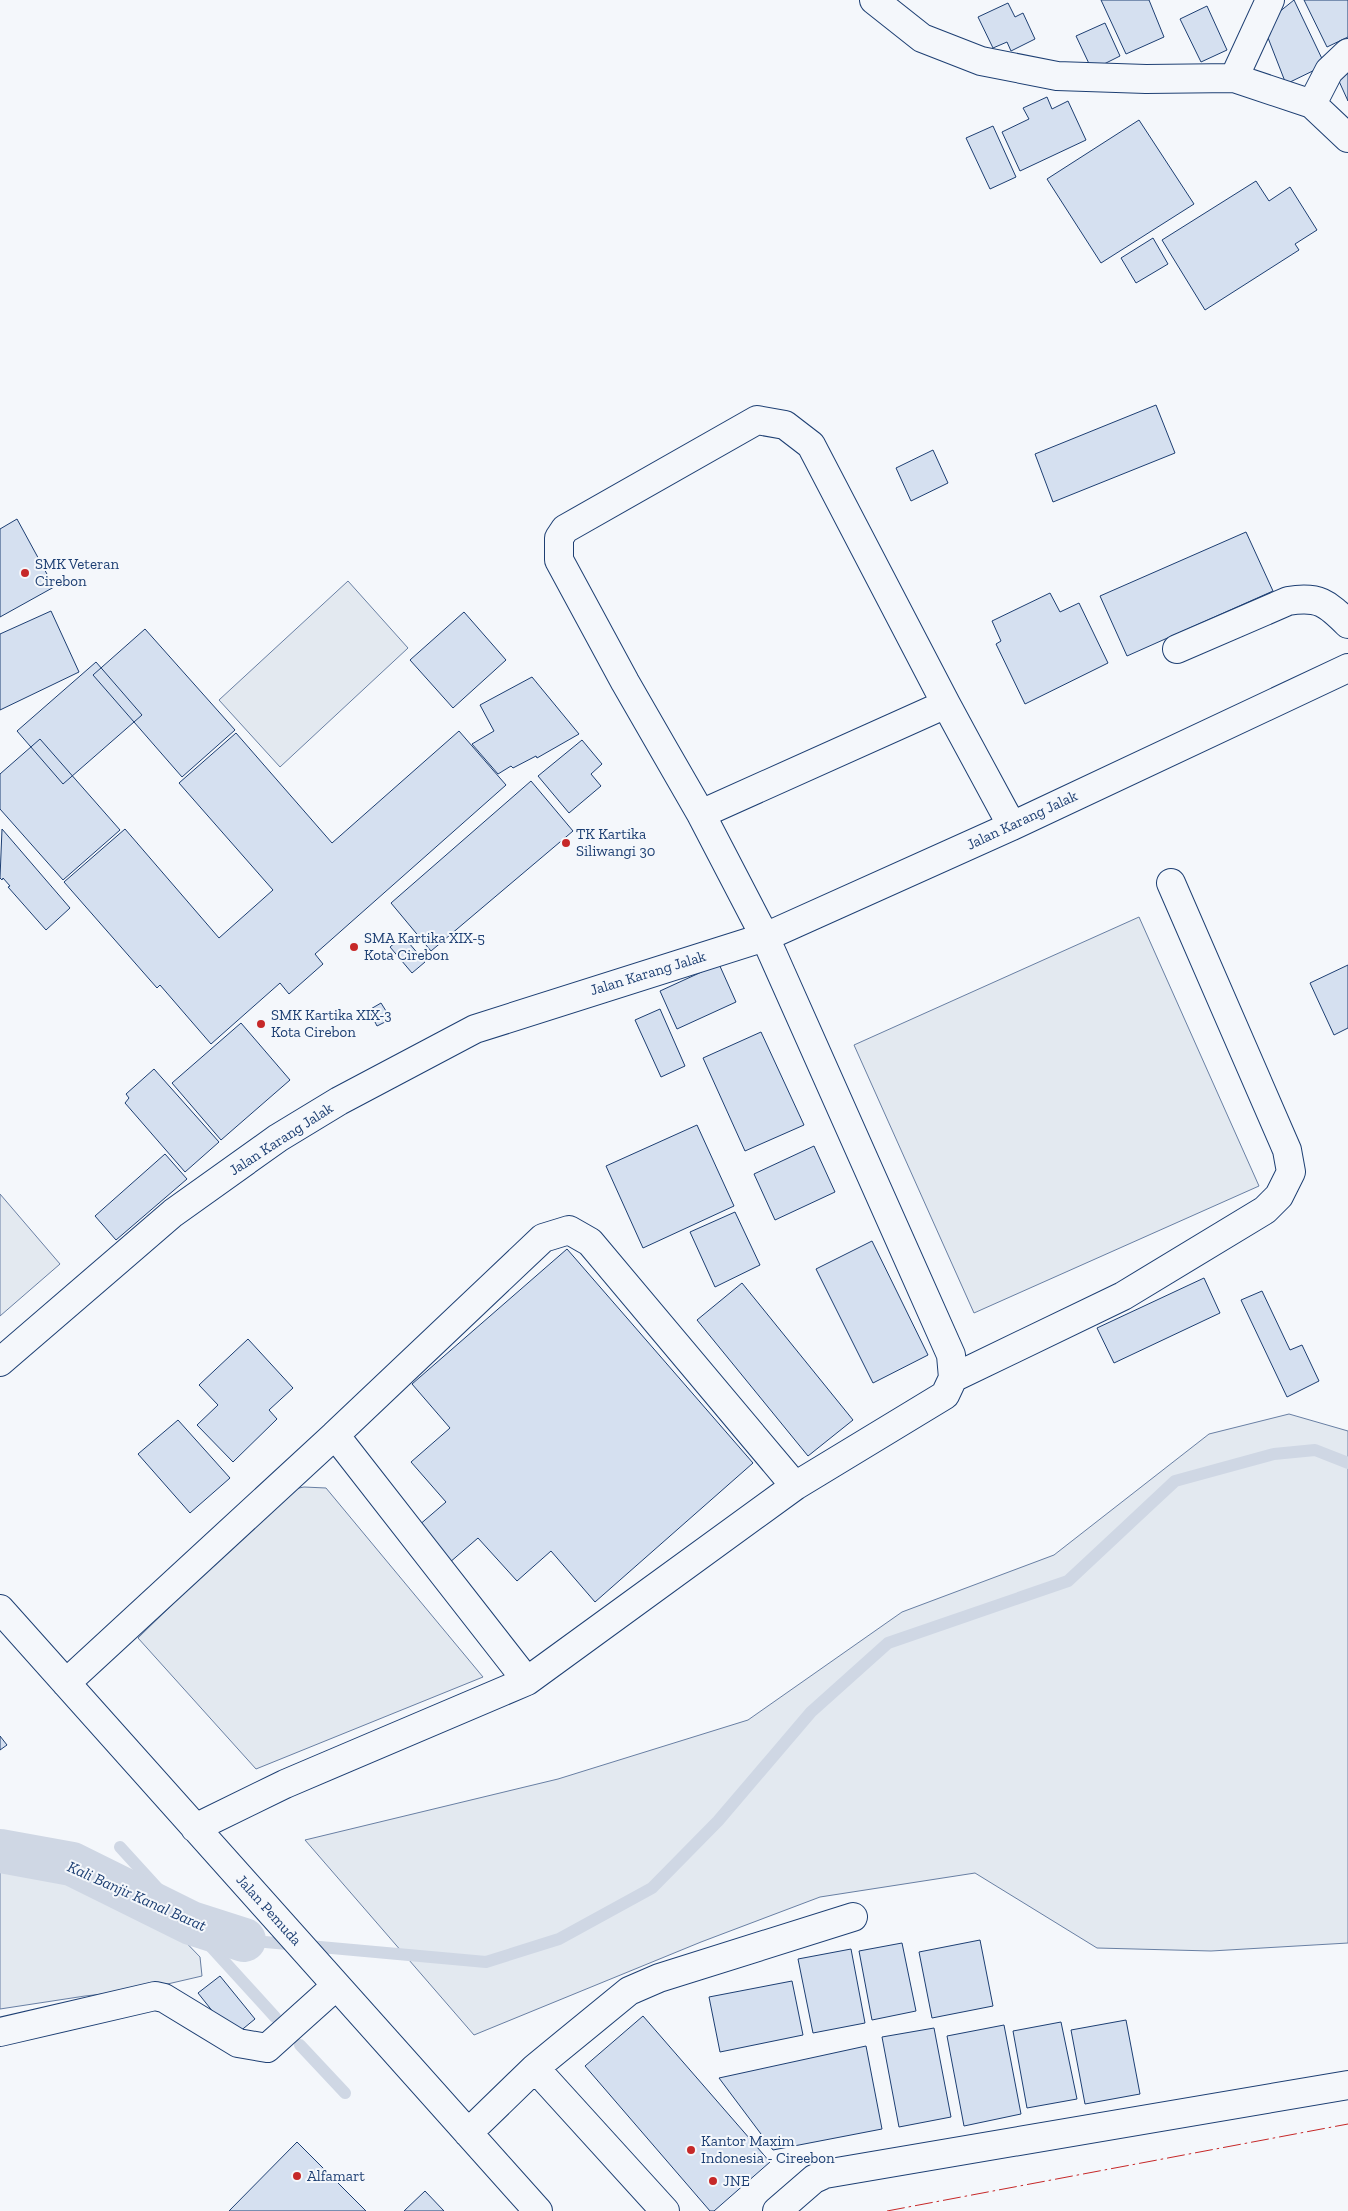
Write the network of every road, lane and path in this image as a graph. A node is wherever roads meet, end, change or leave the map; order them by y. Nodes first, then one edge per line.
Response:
1 (874, 0) edge
2 (1270, 0) edge
3 (1348, 53) edge
4 (1234, 78) junction
5 (1312, 104) junction
6 (1348, 138) edge
7 (1348, 624) edge
8 (1176, 649) dead end
9 (1348, 668) edge
10 (946, 704) junction
11 (701, 814) junction
12 (1012, 826) junction
13 (1171, 883) dead end
14 (765, 937) junction
15 (0, 1362) edge
16 (953, 1378) junction
17 (336, 1435) junction
18 (795, 1486) junction
19 (0, 1609) edge
20 (527, 1680) junction
21 (66, 1683) junction
22 (202, 1834) junction
23 (853, 1917) dead end
24 (336, 1986) junction
25 (0, 2032) edge
26 (535, 2068) junction
27 (1348, 2084) edge
28 (468, 2133) junction
29 (538, 2211) edge
30 (665, 2211) edge
31 (776, 2211) edge

1 - 4 street
2 - 4 street
3 - 5 street
4 - 5 street
5 - 6 street
7 - 8 street
9 - 12 street, Jalan Karang Jalak
10 - 11 street
10 - 11 street
10 - 12 street
11 - 14 street
12 - 14 street, Jalan Karang Jalak
13 - 16 street
14 - 15 street, Jalan Karang Jalak
14 - 16 street
16 - 18 street
17 - 18 street
17 - 20 street
17 - 21 street
18 - 20 street
19 - 21 street, Jalan Pemuda
20 - 22 street
21 - 22 street, Jalan Pemuda
22 - 24 street, Jalan Pemuda
23 - 26 street
24 - 25 street
24 - 28 street, Jalan Pemuda
26 - 28 street
26 - 30 street
27 - 31 street
28 - 29 street, Jalan Pemuda

